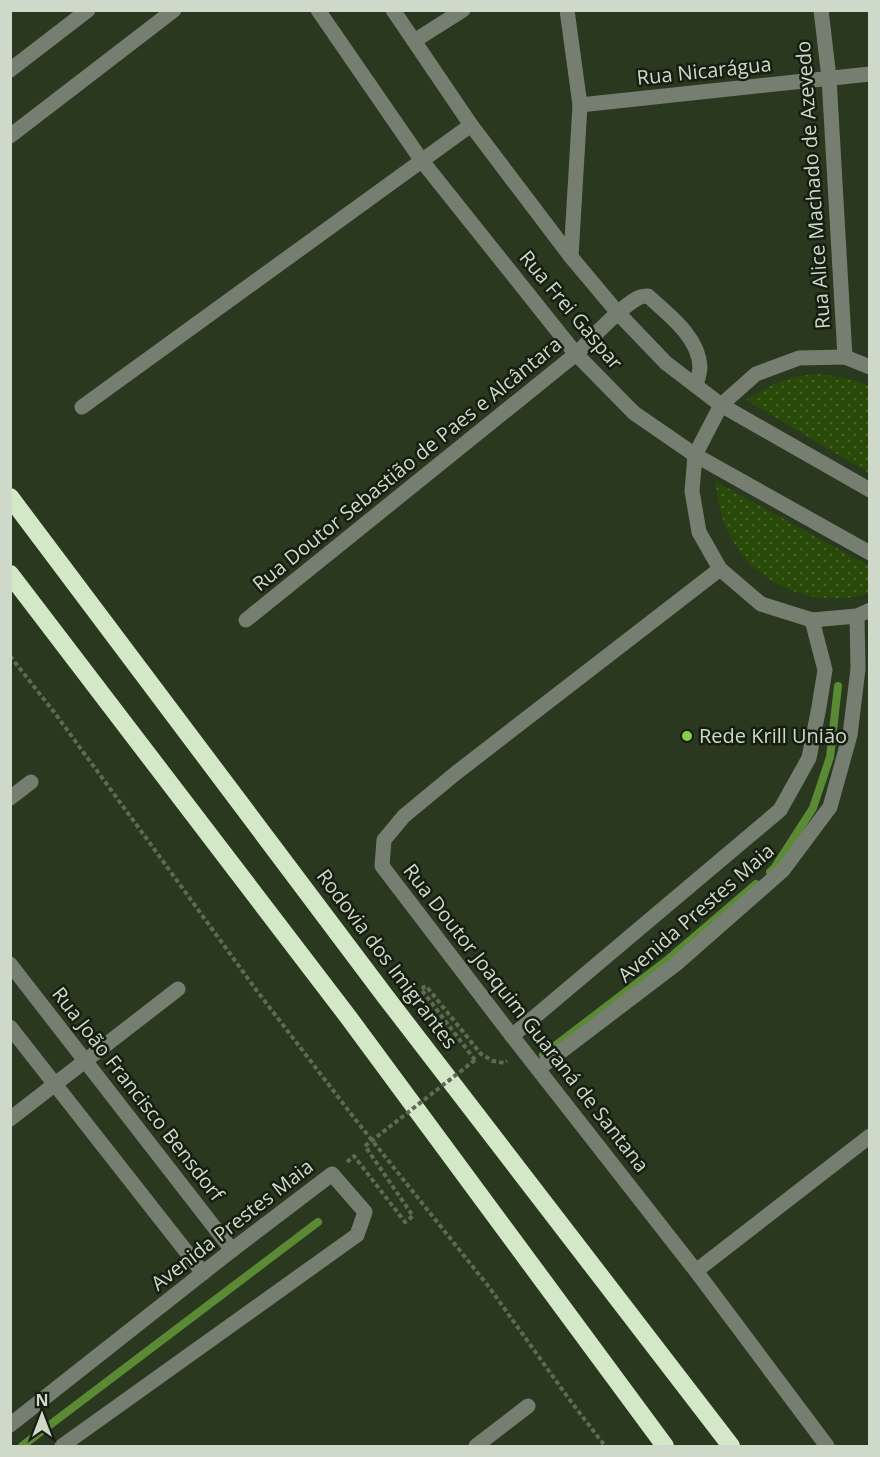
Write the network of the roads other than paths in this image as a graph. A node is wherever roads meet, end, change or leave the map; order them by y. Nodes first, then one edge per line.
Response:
1 (88, 10) edge
2 (174, 10) edge
3 (318, 10) edge
4 (393, 10) edge
5 (463, 10) edge
6 (567, 10) edge
7 (821, 10) edge
8 (156, 16) edge
9 (414, 42) junction
10 (10, 70) edge
11 (870, 74) edge
12 (829, 78) junction
13 (580, 105) junction
14 (471, 125) junction
15 (10, 136) edge
16 (422, 161) junction
17 (571, 257) junction
18 (618, 313) junction
19 (576, 354) junction
20 (845, 357) junction
21 (870, 367) edge
22 (696, 386) junction
23 (721, 405) junction
24 (82, 407) dead end
25 (695, 455) junction
26 (870, 490) edge
27 (10, 497) edge
28 (870, 553) edge
29 (720, 569) junction
30 (10, 574) edge
31 (863, 613) edge
32 (246, 620) dead end
33 (812, 620) junction
34 (32, 782) dead end
35 (10, 798) edge
36 (10, 964) edge
37 (178, 989) dead end
38 (10, 1027) edge
39 (512, 1036) junction
40 (85, 1060) junction
41 (538, 1069) junction
42 (55, 1085) junction
43 (10, 1119) edge
44 (870, 1136) edge
45 (232, 1250) junction
46 (696, 1271) junction
47 (203, 1273) junction
48 (528, 1406) dead end
49 (10, 1425) edge
50 (62, 1446) edge
51 (476, 1446) edge
52 (664, 1446) edge
53 (731, 1446) edge
54 (827, 1446) edge

1 - 10 street
2 - 8 street
3 - 16 street, Rua Frei Gaspar
4 - 9 street, Rua Frei Gaspar
5 - 9 street
6 - 13 street
7 - 12 street, Rua Alice Machado de Azevedo
8 - 15 street
9 - 14 street, Rua Frei Gaspar
11 - 12 street, Rua Nicarágua
12 - 13 street, Rua Nicarágua
12 - 20 street, Rua Alice Machado de Azevedo
13 - 17 street
14 - 16 street
14 - 17 street, Rua Frei Gaspar
16 - 19 street, Rua Frei Gaspar
16 - 24 street
17 - 18 street, Rua Frei Gaspar
18 - 19 street, Rua Doutor Sebastião de Paes e Alcântara
18 - 22 street, Rua Frei Gaspar
18 - 22 street, Rua Doutor Sebastião de Paes e Alcântara
19 - 25 street, Rua Frei Gaspar
19 - 32 street, Rua Doutor Sebastião de Paes e Alcântara
20 - 21 street
20 - 23 street
22 - 23 street, Rua Frei Gaspar
23 - 25 street
23 - 26 street, Rua Frei Gaspar
25 - 28 street, Rua Frei Gaspar
25 - 29 street
27 - 53 highway, Rodovia dos Imigrantes
29 - 33 street
29 - 39 street, Rua Doutor Joaquim Guaraná de Santana
30 - 52 highway
31 - 33 street
31 - 41 street, Avenida Prestes Maia
33 - 39 street, Avenida Prestes Maia
34 - 35 street
36 - 40 street, Rua João Francisco Bensdorf
37 - 40 street
38 - 42 street
39 - 41 street, Rua Doutor Joaquim Guaraná de Santana
40 - 42 street
40 - 45 street, Rua João Francisco Bensdorf
41 - 46 street, Rua Doutor Joaquim Guaraná de Santana
42 - 43 street
42 - 47 street
44 - 46 street
45 - 47 street, Avenida Prestes Maia
45 - 50 street, Avenida Prestes Maia
46 - 54 street, Rua Doutor Joaquim Guaraná de Santana
47 - 49 street, Avenida Prestes Maia
48 - 51 street

